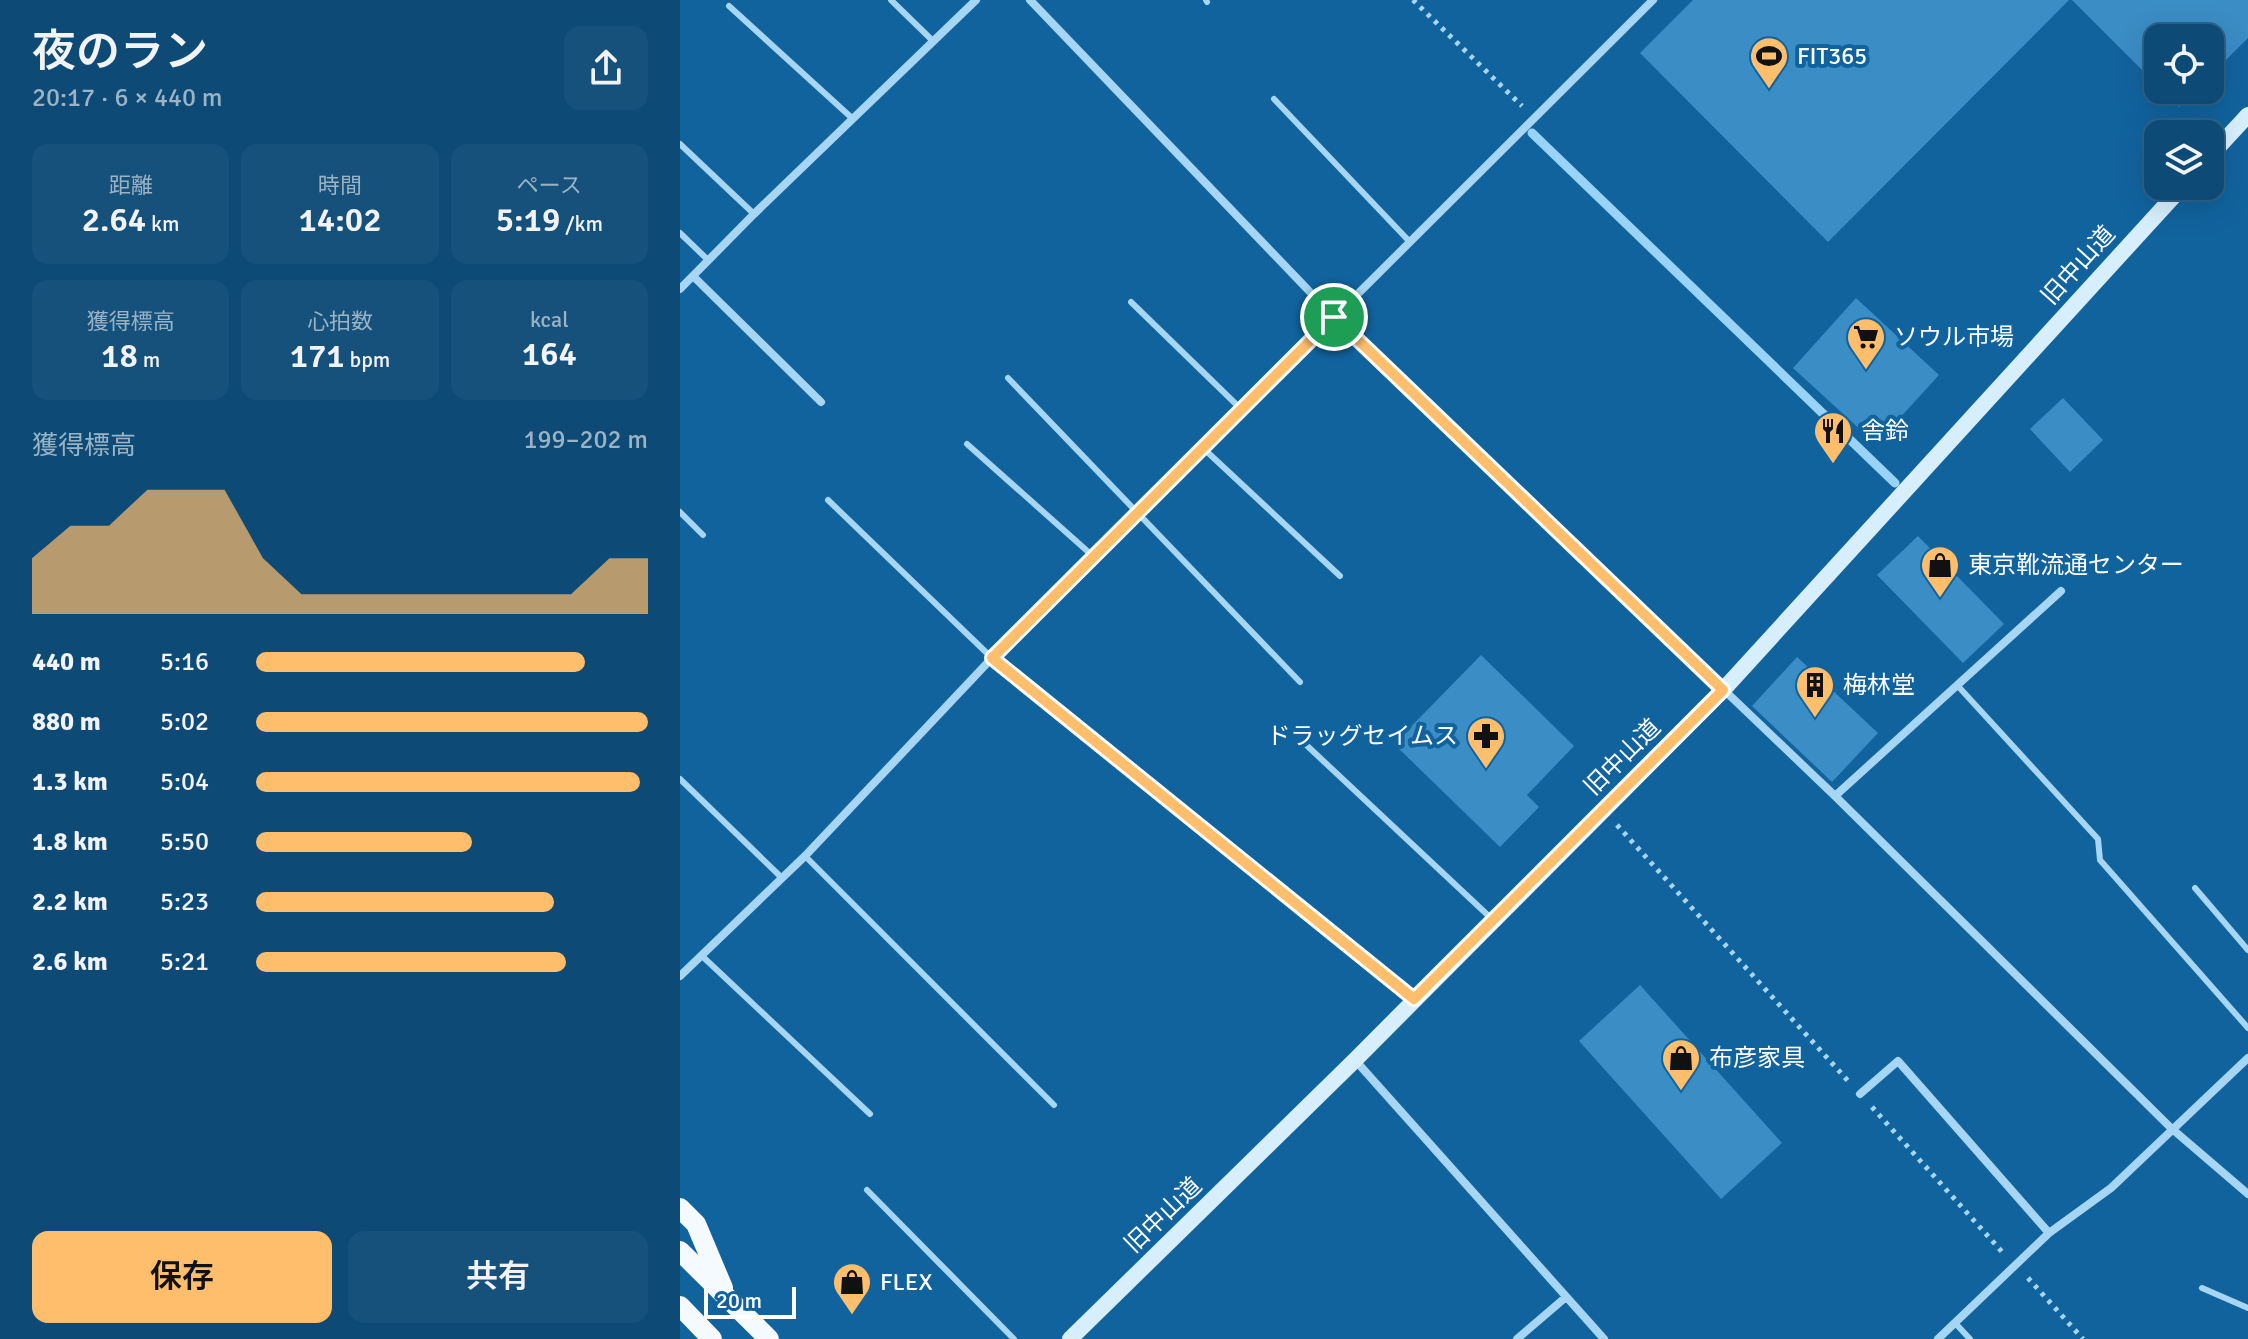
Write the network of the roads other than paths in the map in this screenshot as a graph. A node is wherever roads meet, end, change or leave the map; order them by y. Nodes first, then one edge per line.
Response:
1 (891, 0) edge
2 (976, 0) edge
3 (1030, 0) edge
4 (1653, 0) edge
5 (729, 6) dead end
6 (933, 41) junction
7 (1274, 99) dead end
8 (2248, 115) edge
9 (853, 119) junction
10 (2224, 141) edge
11 (680, 144) edge
12 (2170, 200) edge
13 (754, 214) junction
14 (680, 233) edge
15 (1409, 241) junction
16 (708, 260) junction
17 (693, 276) junction
18 (680, 289) edge
19 (1131, 302) dead end
20 (1334, 317) junction
21 (1008, 378) dead end
22 (821, 402) dead end
23 (1241, 409) junction
24 (967, 444) dead end
25 (1203, 448) junction
26 (828, 500) dead end
27 (680, 512) edge
28 (1137, 514) junction
29 (703, 535) dead end
30 (1094, 557) junction
31 (1340, 576) dead end
32 (2061, 591) dead end
33 (992, 658) junction
34 (1300, 682) dead end
35 (1957, 685) junction
36 (1723, 690) junction
37 (1302, 741) dead end
38 (680, 779) edge
39 (1835, 796) junction
40 (805, 856) junction
41 (782, 878) junction
42 (2195, 888) dead end
43 (1493, 920) junction
44 (2248, 950) edge
45 (701, 955) junction
46 (680, 976) edge
47 (1414, 999) junction
48 (2248, 1028) edge
49 (1355, 1060) junction
50 (2246, 1063) edge
51 (1860, 1094) road end
52 (1054, 1105) dead end
53 (870, 1114) dead end
54 (2171, 1128) junction
55 (867, 1190) dead end
56 (2248, 1194) edge
57 (680, 1208) edge
58 (2049, 1233) junction
59 (680, 1251) edge
60 (2202, 1288) dead end
61 (1566, 1297) junction
62 (728, 1299) junction
63 (680, 1306) edge
64 (2248, 1308) edge
65 (1956, 1324) junction
66 (680, 1328) edge
67 (707, 1334) edge
68 (769, 1339) edge
69 (1014, 1339) edge
70 (1070, 1339) edge
71 (1517, 1339) edge
72 (1604, 1339) edge
73 (1938, 1339) edge
74 (1970, 1339) edge

1 - 6 lane
2 - 6 street
3 - 20 street
4 - 15 street
5 - 9 lane
6 - 9 street
7 - 15 lane
8 - 10 main road
9 - 13 street
11 - 13 lane
12 - 36 main road, 旧中山道
13 - 16 street
14 - 16 lane
15 - 20 street
16 - 17 street
17 - 18 street
17 - 22 street
19 - 23 lane
20 - 23 street
20 - 36 street
21 - 28 lane
23 - 25 street
24 - 30 lane
25 - 28 street
25 - 31 lane
26 - 33 lane
27 - 29 lane
28 - 30 street
28 - 34 lane
30 - 33 street
32 - 35 street
33 - 40 street
33 - 47 lane
35 - 39 street
35 - 48 lane
36 - 39 street
36 - 43 main road, 旧中山道
37 - 43 lane
38 - 41 lane
39 - 54 street
40 - 41 street
40 - 52 lane
41 - 45 street
42 - 44 lane
43 - 47 main road, 旧中山道
45 - 46 street
45 - 53 lane
47 - 49 main road, 旧中山道
49 - 61 street
49 - 70 main road, 旧中山道
50 - 54 street
51 - 58 street
54 - 56 street
54 - 58 street
55 - 69 lane
57 - 62 main road
58 - 65 street
59 - 62 main road
60 - 64 lane
61 - 71 street
61 - 72 street
62 - 68 main road
63 - 67 main road
65 - 73 street
65 - 74 lane
66 - 67 main road

